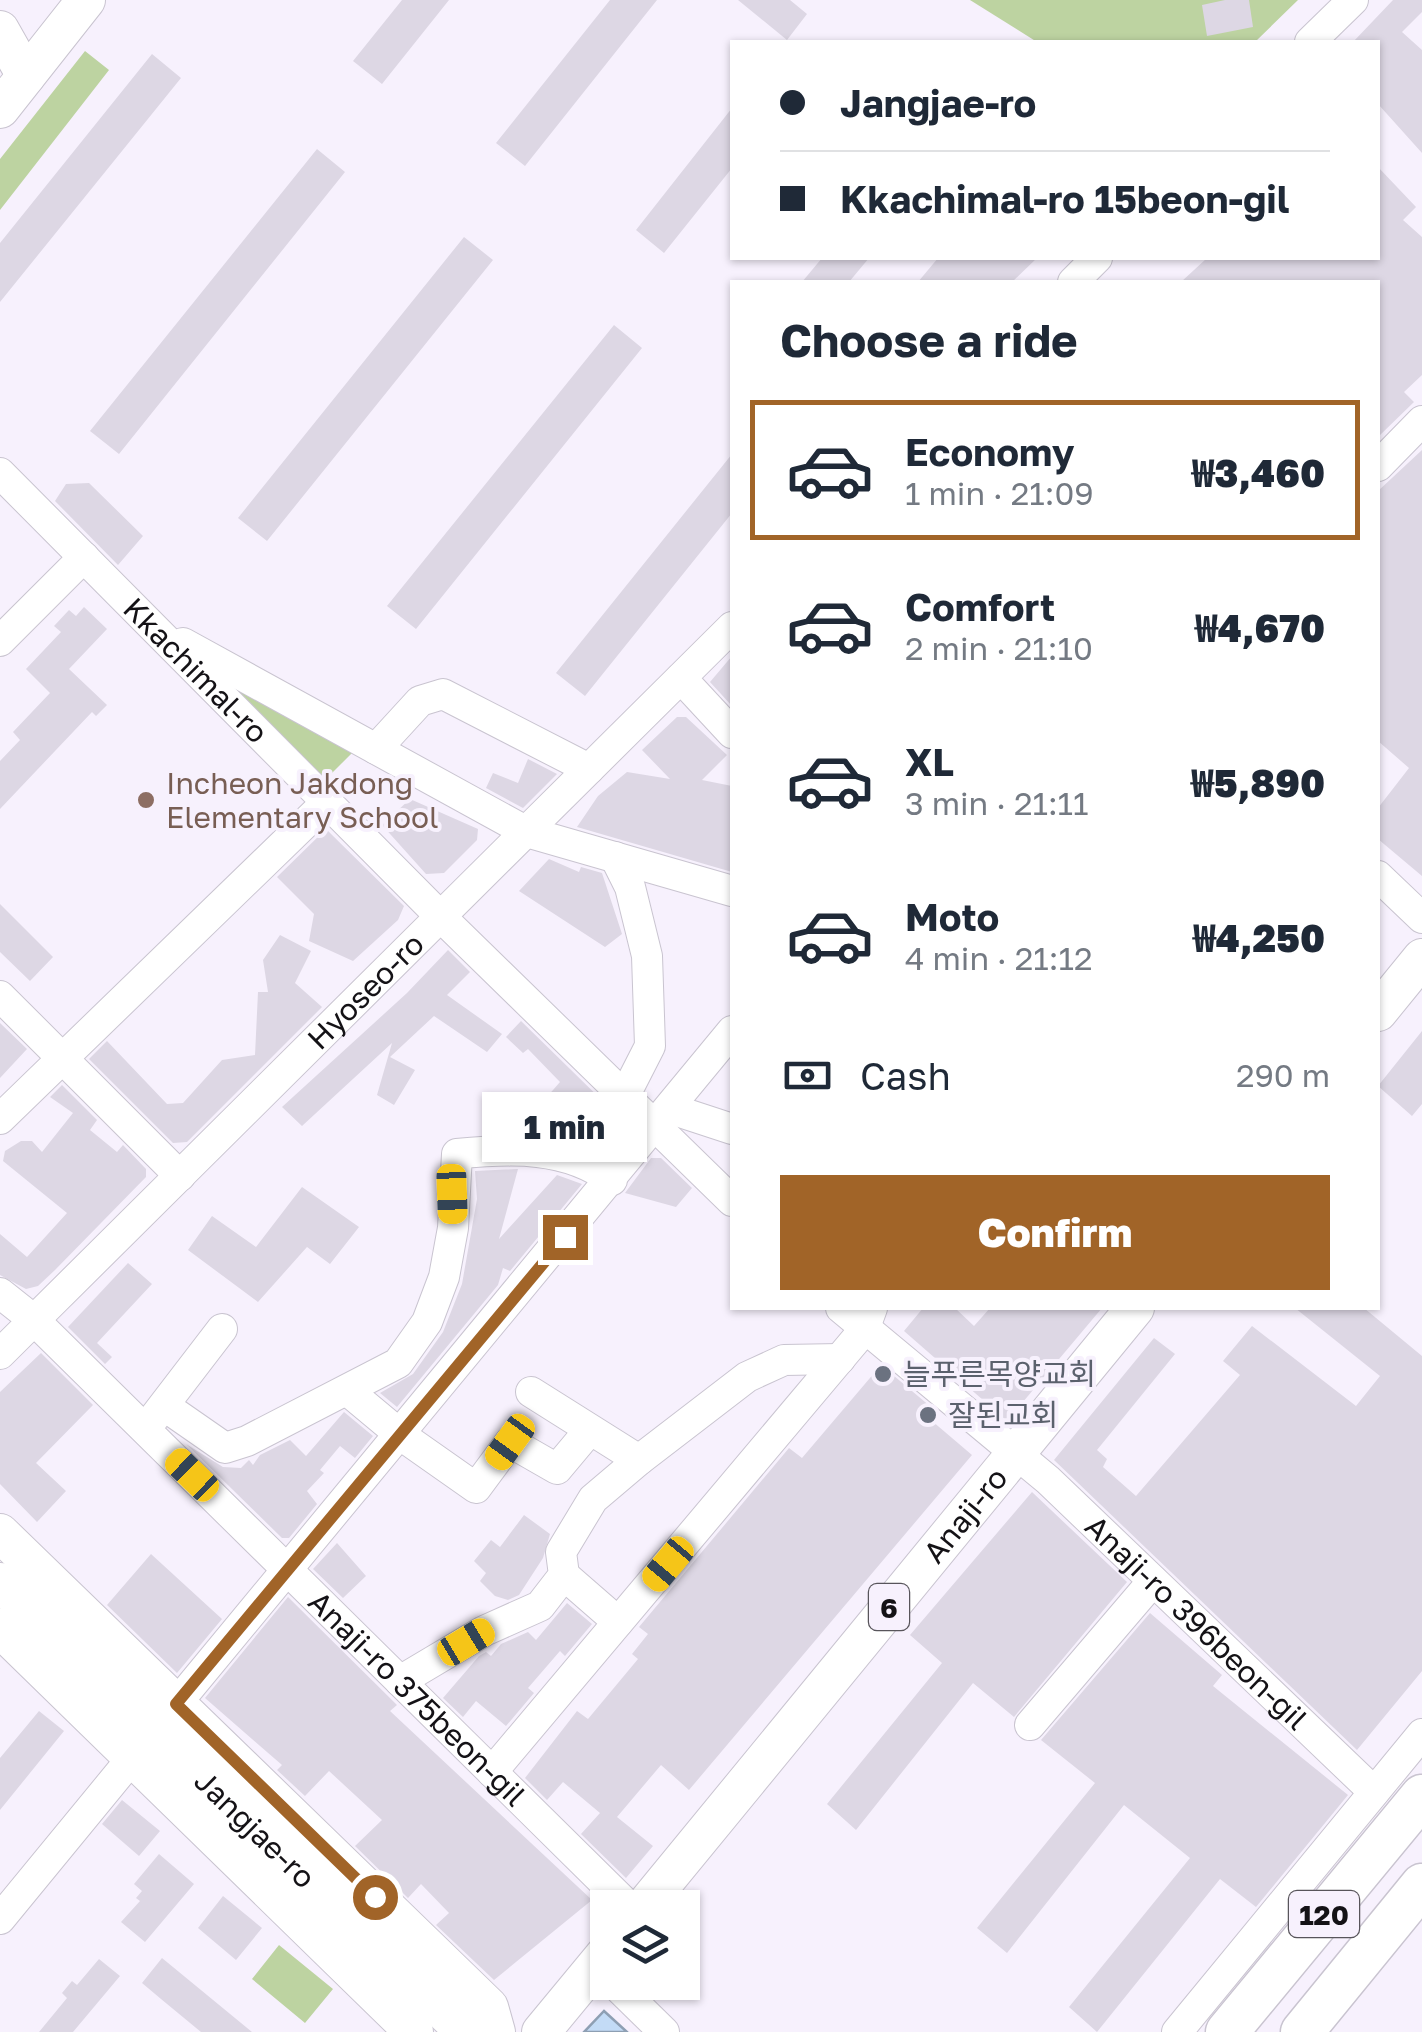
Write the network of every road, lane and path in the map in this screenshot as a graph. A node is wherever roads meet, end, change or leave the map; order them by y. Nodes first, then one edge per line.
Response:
1 (86, 0) edge
2 (1354, 0) edge
3 (0, 30) edge
4 (1312, 40) edge
5 (26, 76) junction
6 (0, 109) edge
7 (1095, 260) edge
8 (1075, 280) edge
9 (1422, 421) edge
10 (1380, 464) edge
11 (0, 473) edge
12 (84, 558) junction
13 (154, 627) junction
14 (730, 629) edge
15 (0, 641) edge
16 (681, 678) junction
17 (730, 731) edge
18 (376, 750) junction
19 (589, 769) junction
20 (327, 802) junction
21 (527, 832) junction
22 (615, 857) junction
23 (1380, 878) edge
24 (730, 890) edge
25 (441, 916) junction
26 (1422, 918) edge
27 (1422, 958) edge
28 (0, 996) edge
29 (1380, 1010) edge
30 (730, 1033) edge
31 (63, 1058) junction
32 (625, 1095) junction
33 (664, 1118) junction
34 (0, 1120) edge
35 (730, 1129) edge
36 (180, 1176) junction
37 (612, 1180) junction
38 (730, 1199) edge
39 (0, 1293) edge
40 (1134, 1310) edge
41 (868, 1319) edge
42 (34, 1320) junction
43 (222, 1329) dead end
44 (0, 1354) edge
45 (840, 1359) junction
46 (348, 1391) junction
47 (166, 1408) junction
48 (143, 1428) junction
49 (588, 1432) junction
50 (402, 1436) junction
51 (519, 1446) junction
52 (1015, 1454) junction
53 (639, 1460) junction
54 (0, 1533) edge
55 (288, 1570) junction
56 (564, 1575) junction
57 (1153, 1581) junction
58 (0, 1582) edge
59 (618, 1622) junction
60 (0, 1628) edge
61 (400, 1681) junction
62 (176, 1704) junction
63 (1030, 1725) dead end
64 (1422, 1734) edge
65 (133, 1757) junction
66 (492, 1772) junction
67 (1374, 1792) junction
68 (1422, 1796) edge
69 (1422, 1886) edge
70 (612, 1890) edge
71 (658, 1890) edge
72 (0, 1919) edge
73 (590, 1985) edge
74 (635, 2000) edge
75 (414, 2032) edge
76 (464, 2032) edge
77 (496, 2032) edge
78 (541, 2032) edge
79 (664, 2032) edge
80 (1176, 2032) edge
81 (1227, 2032) edge
82 (1302, 2032) edge

1 - 5 main road
2 - 4 street
3 - 5 main road
5 - 6 main road
7 - 8 street
9 - 10 street
11 - 12 street, Kkachimal-ro
12 - 13 street, Kkachimal-ro
12 - 15 street
13 - 18 street
13 - 20 street, Kkachimal-ro
14 - 16 street, Hyoseo-ro
16 - 17 street
16 - 19 street, Hyoseo-ro
18 - 19 street
18 - 21 street
19 - 21 street, Hyoseo-ro
20 - 25 street, Kkachimal-ro
20 - 31 street
21 - 22 street
21 - 25 street, Hyoseo-ro
22 - 24 street
22 - 32 street
23 - 26 street
25 - 32 street, Kkachimal-ro
25 - 36 street, Hyoseo-ro
27 - 29 main road
28 - 31 street
30 - 33 street
31 - 34 street
31 - 36 street
32 - 33 street, Kkachimal-ro
33 - 35 street
33 - 37 street
33 - 38 street, Kkachimal-ro
36 - 42 street, Hyoseo-ro
37 - 46 street
37 - 50 street
39 - 42 street, Anaji-ro 375beon-gil
40 - 52 main road, Anaji-ro / 6
41 - 45 street
41 - 52 street
42 - 44 street, Hyoseo-ro
42 - 48 street, Anaji-ro 375beon-gil
43 - 47 street
45 - 53 street
45 - 59 street
46 - 47 street
46 - 50 street
47 - 48 street
48 - 55 street, Anaji-ro 375beon-gil
49 - 51 street
49 - 51 street
49 - 53 street
50 - 51 street
50 - 55 street
52 - 57 street, Anaji-ro 396beon-gil
52 - 71 main road, Anaji-ro / 6
53 - 56 street
54 - 62 main road, Jangjae-ro
55 - 61 street, Anaji-ro 375beon-gil
55 - 62 street
56 - 59 street
56 - 61 street
57 - 63 street
57 - 67 street, Anaji-ro 396beon-gil
58 - 76 main road, Jangjae-ro
59 - 66 street
60 - 65 main road, Jangjae-ro
61 - 66 street, Anaji-ro 375beon-gil
62 - 77 main road, Jangjae-ro
64 - 67 street
65 - 72 street
65 - 75 main road, Jangjae-ro
66 - 70 street, Anaji-ro 375beon-gil
67 - 80 street
68 - 81 highway, 120
69 - 82 highway, 120
73 - 78 main road
74 - 79 street

